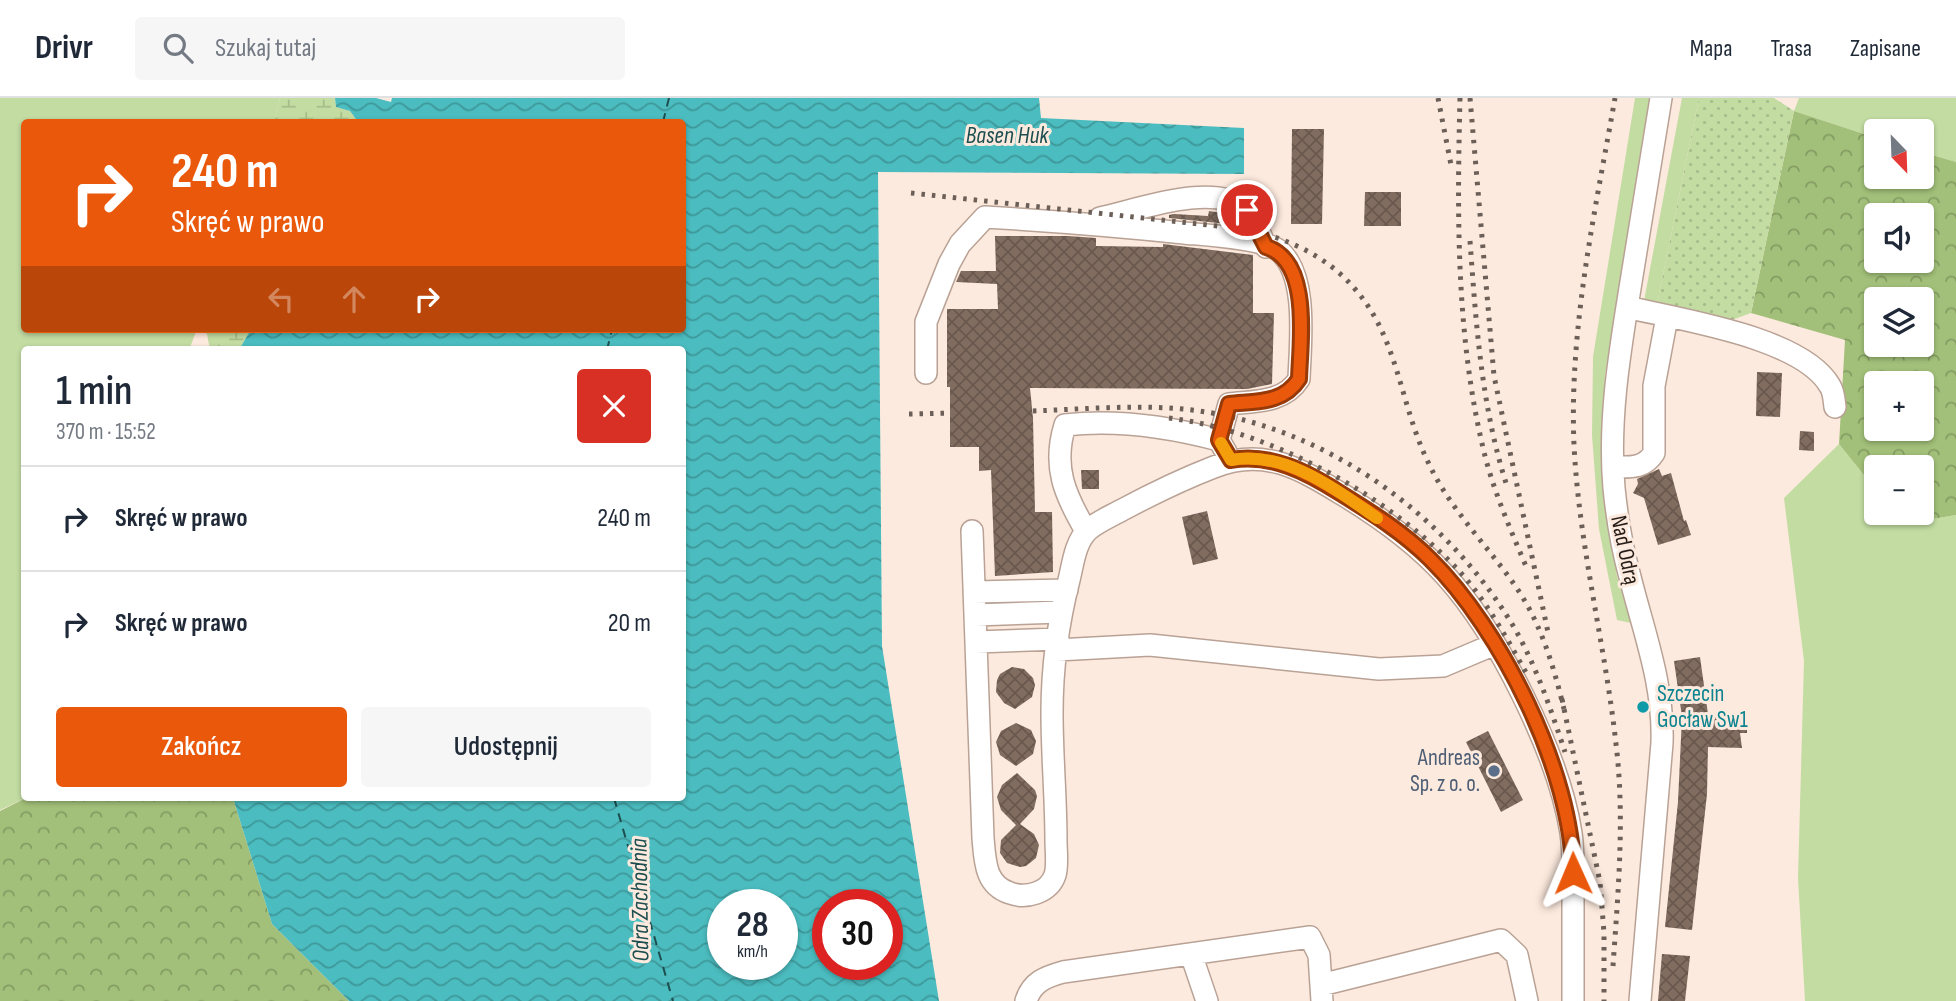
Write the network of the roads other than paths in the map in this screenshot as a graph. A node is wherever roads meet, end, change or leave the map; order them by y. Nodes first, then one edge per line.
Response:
1 (1661, 98) edge
2 (1083, 222) junction
3 (1266, 247) junction
4 (1627, 307) junction
5 (1667, 317) junction
6 (926, 373) dead end
7 (1835, 407) dead end
8 (1219, 440) junction
9 (1231, 460) junction
10 (1613, 467) junction
11 (972, 531) dead end
12 (1086, 531) junction
13 (1067, 590) junction
14 (974, 592) junction
15 (1061, 612) junction
16 (975, 615) junction
17 (976, 642) junction
18 (1057, 644) junction
19 (1495, 644) junction
20 (1191, 954) junction
21 (1322, 993) edge
22 (1026, 1001) edge
23 (1207, 1001) edge
24 (1527, 1001) edge
25 (1573, 1001) edge
26 (1640, 1001) edge

1 - 4 street, Nad Odrą
2 - 3 street
2 - 3 street
2 - 6 street
3 - 8 street
4 - 5 street
4 - 10 street, Nad Odrą
5 - 7 street
5 - 10 street
8 - 9 street
8 - 12 street
9 - 12 street
9 - 19 street
10 - 26 street, Nad Odrą
11 - 14 street
12 - 13 street
13 - 14 street
13 - 15 street
14 - 16 street
15 - 16 street
15 - 18 street
16 - 17 street
17 - 18 street
17 - 18 street
18 - 19 street
19 - 25 street
20 - 21 street
20 - 22 street
20 - 23 street
21 - 24 street

